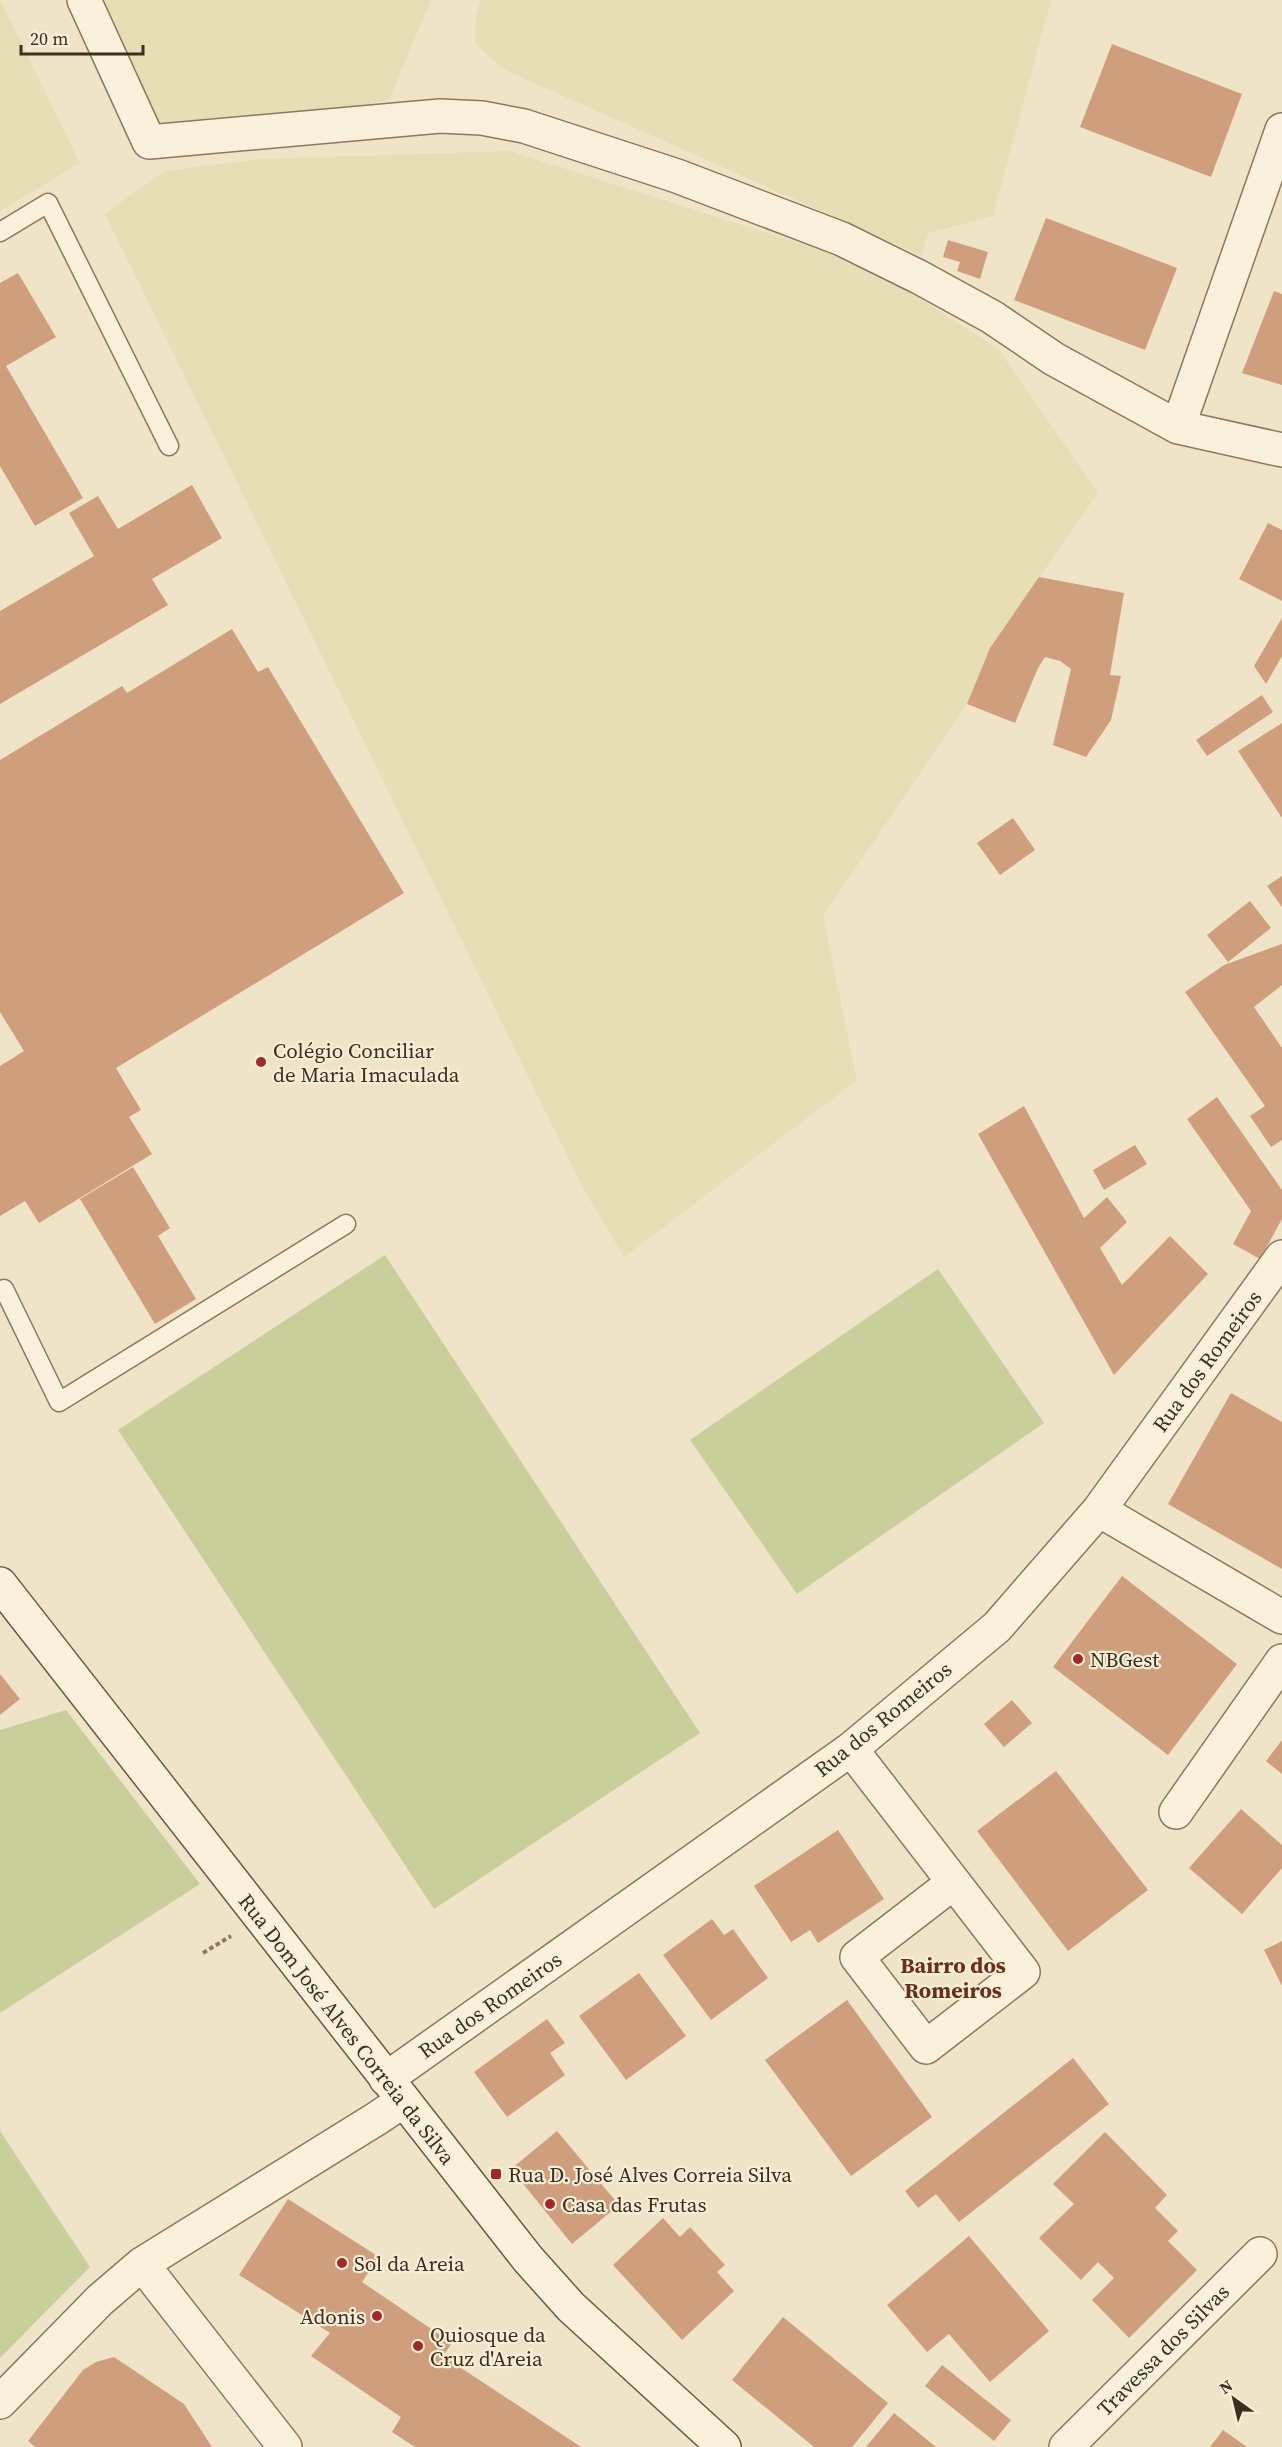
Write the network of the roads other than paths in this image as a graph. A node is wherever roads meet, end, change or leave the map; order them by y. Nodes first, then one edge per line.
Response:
1 (84, 0) edge
2 (1282, 130) edge
3 (0, 232) edge
4 (1178, 427) junction
5 (169, 446) dead end
6 (1282, 450) edge
7 (346, 1224) dead end
8 (1282, 1257) edge
9 (0, 1291) edge
10 (1099, 1510) junction
11 (0, 1584) edge
12 (1282, 1617) edge
13 (1282, 1661) edge
14 (851, 1749) junction
15 (1176, 1812) dead end
16 (953, 1883) junction
17 (394, 2090) junction
18 (1260, 2254) dead end
19 (142, 2264) junction
20 (0, 2402) edge
21 (285, 2447) edge
22 (724, 2447) edge
23 (1066, 2447) edge

1 - 4 street
2 - 4 street
3 - 5 lane
4 - 6 street
7 - 9 lane
8 - 10 street, Rua dos Romeiros
10 - 12 street
10 - 14 street, Rua dos Romeiros
11 - 17 street, Rua Dom José Alves Correia da Silva
13 - 15 street
14 - 16 street
14 - 17 street, Rua dos Romeiros
16 - 16 street
17 - 19 street, Rua dos Romeiros
17 - 22 street, Rua Dom José Alves Correia da Silva
18 - 23 street, Travessa dos Silvas
19 - 20 street, Rua dos Romeiros
19 - 21 street

